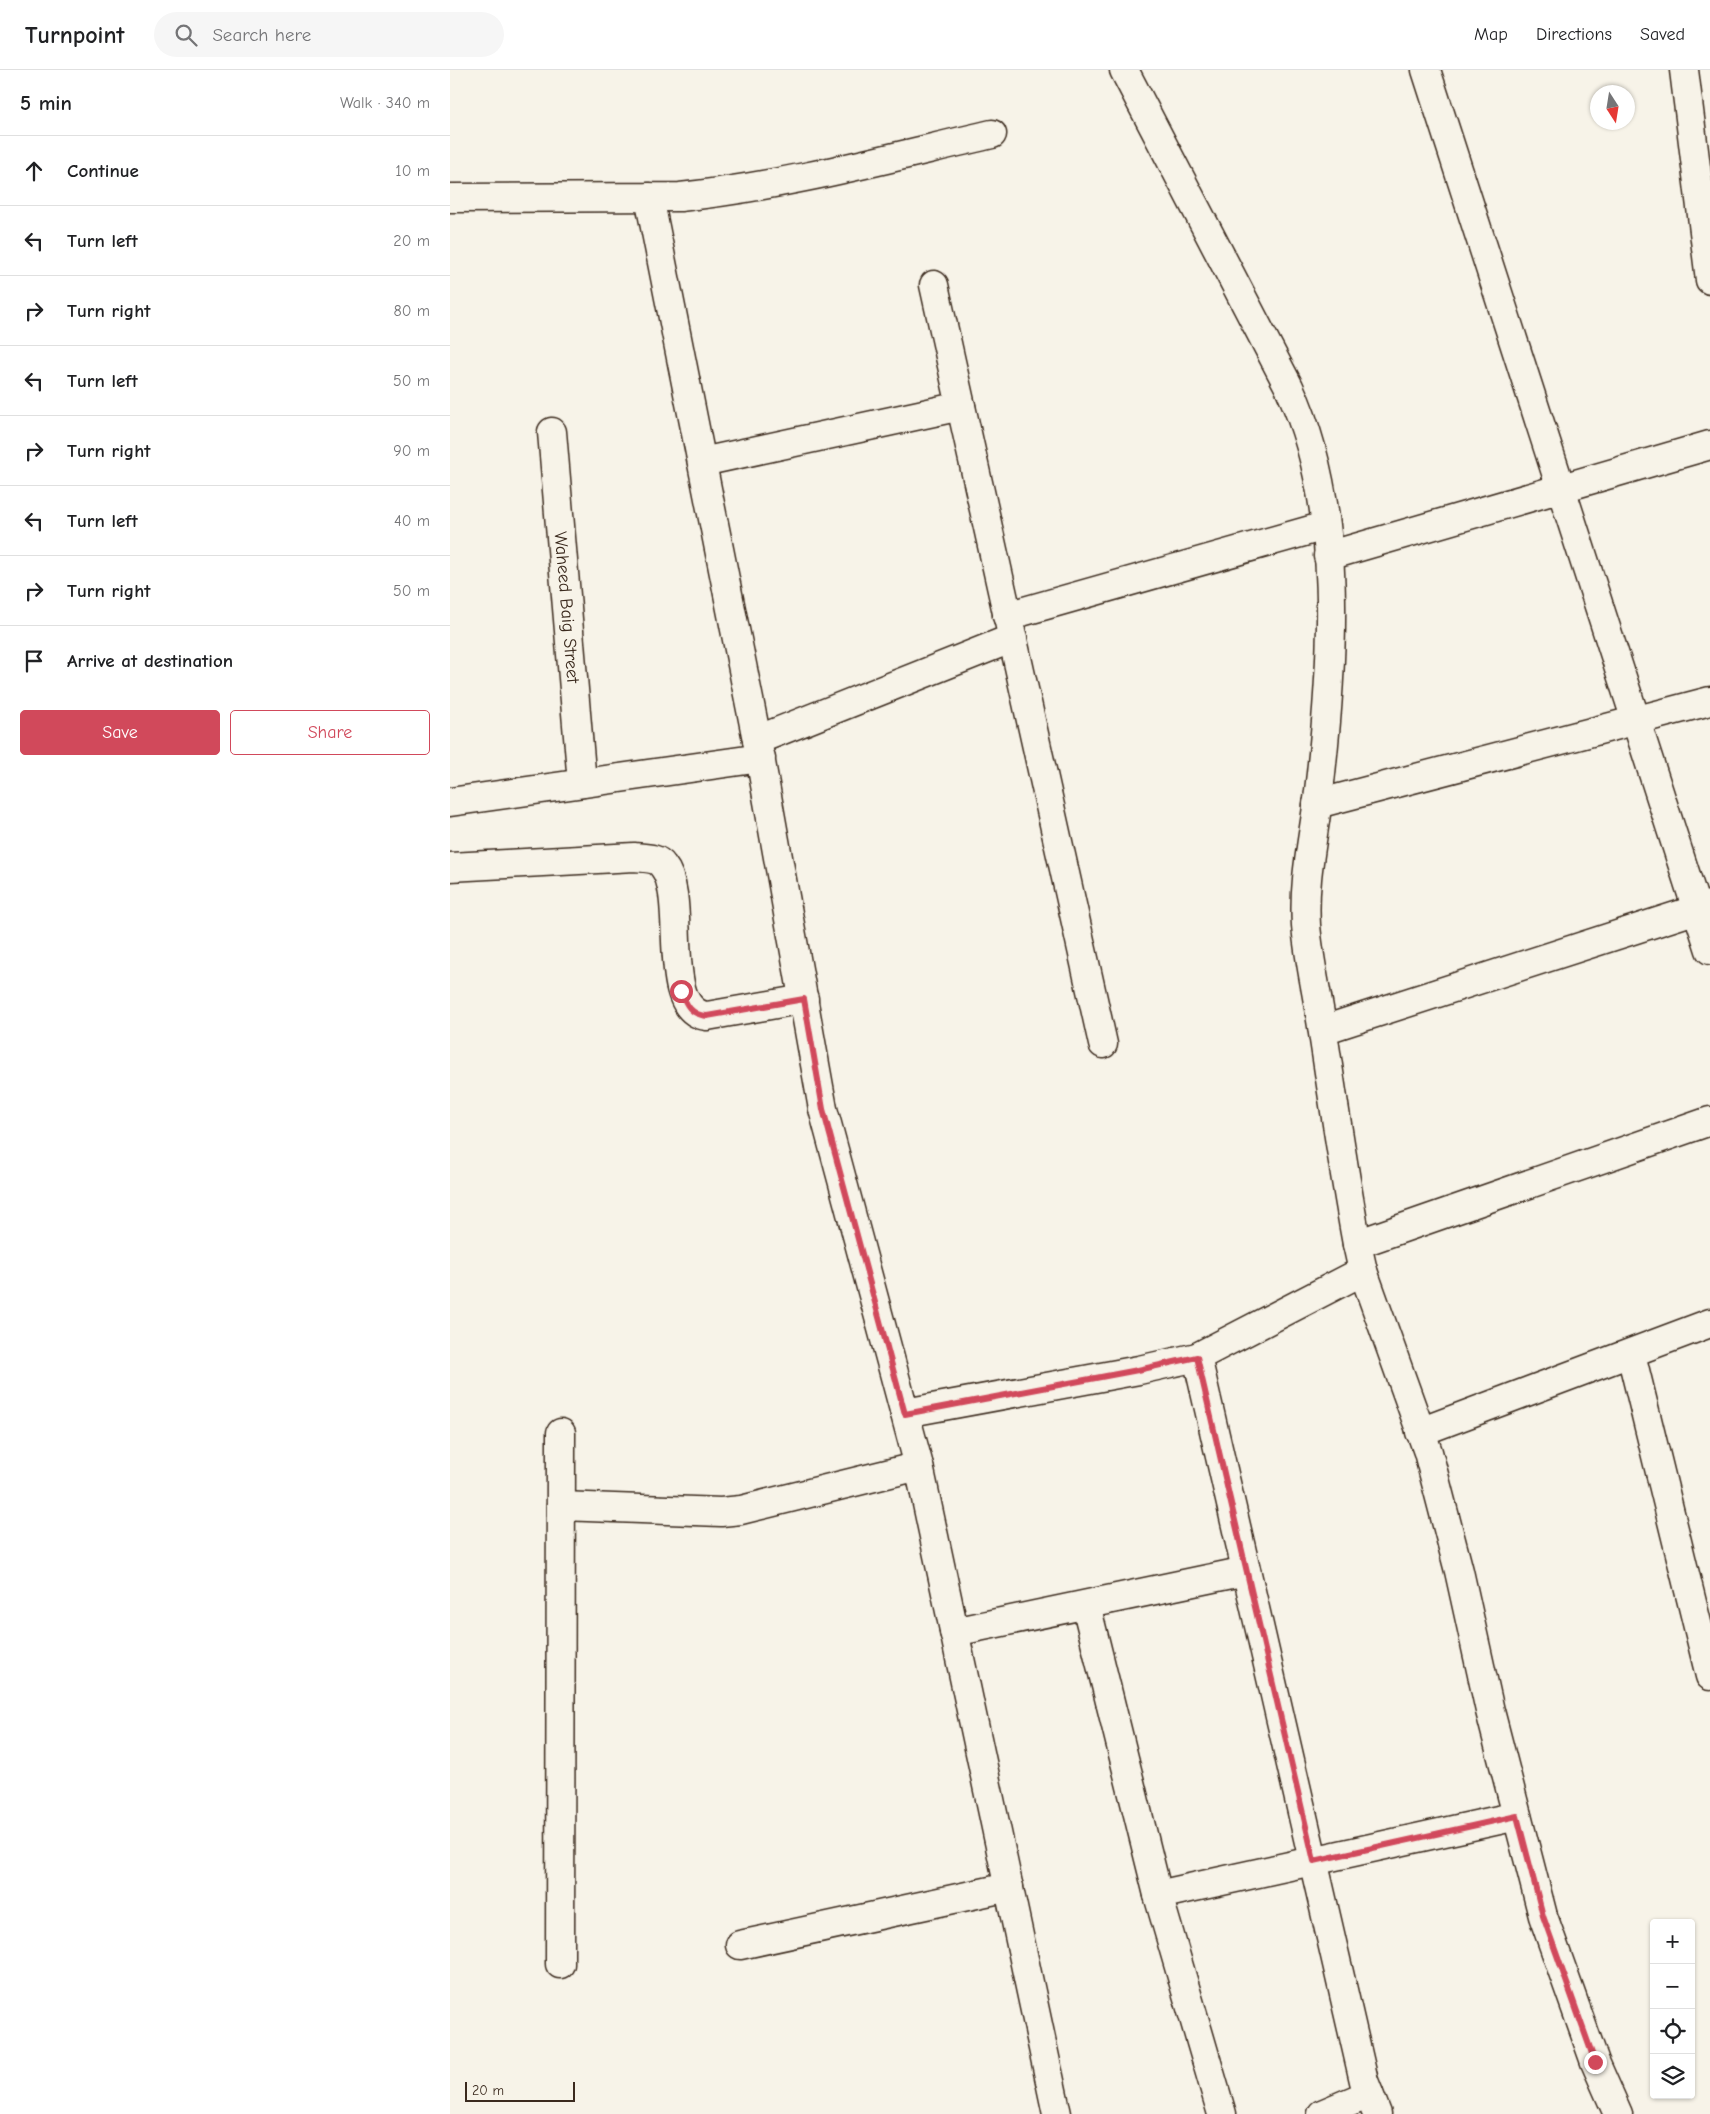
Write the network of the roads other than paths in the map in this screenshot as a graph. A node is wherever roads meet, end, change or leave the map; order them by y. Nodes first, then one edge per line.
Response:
1 (1124, 70) edge
2 (1426, 70) edge
3 (1684, 70) edge
4 (992, 134) dead end
5 (649, 197) junction
6 (450, 198) edge
7 (1710, 280) edge
8 (934, 285) dead end
9 (961, 406) junction
10 (552, 432) dead end
11 (1710, 445) edge
12 (702, 462) junction
13 (1561, 488) junction
14 (1325, 526) junction
15 (1328, 556) junction
16 (1010, 627) junction
17 (1710, 701) edge
18 (1636, 720) junction
19 (759, 749) junction
20 (582, 783) junction
21 (450, 802) edge
22 (1318, 804) junction
23 (450, 867) edge
24 (1703, 907) edge
25 (1710, 950) edge
26 (804, 999) junction
27 (1323, 1030) junction
28 (1103, 1044) dead end
29 (1710, 1121) edge
30 (1357, 1244) junction
31 (1363, 1271) junction
32 (1710, 1323) edge
33 (1631, 1354) junction
34 (1197, 1357) junction
35 (905, 1414) junction
36 (1420, 1432) junction
37 (561, 1433) dead end
38 (919, 1466) junction
39 (561, 1506) junction
40 (1246, 1570) junction
41 (1701, 1598) edge
42 (1086, 1605) junction
43 (954, 1632) junction
44 (1710, 1676) edge
45 (1517, 1816) junction
46 (1314, 1861) junction
47 (1009, 1887) junction
48 (1158, 1895) junction
49 (740, 1945) dead end
50 (560, 1964) dead end
51 (1373, 2104) edge
52 (1053, 2113) edge
53 (1222, 2114) edge
54 (1322, 2114) edge
55 (1618, 2114) edge

1 - 14 street
2 - 13 street
3 - 7 street
4 - 5 street
5 - 6 street
5 - 12 street
8 - 9 street
9 - 12 street
9 - 16 street
10 - 20 street, Waheed Baig Street
11 - 13 street
12 - 19 street
13 - 15 street
13 - 18 street
14 - 15 street
14 - 16 street
15 - 22 street
16 - 19 street
16 - 28 street
17 - 18 street
18 - 22 street
18 - 24 street
19 - 20 street
19 - 26 street
20 - 21 street
22 - 27 street
23 - 26 street
24 - 25 street
24 - 27 street
26 - 35 street
27 - 30 street
29 - 30 street
30 - 31 street
31 - 34 street
31 - 36 street
32 - 33 street
33 - 36 street
33 - 41 street
34 - 35 street
34 - 40 street
35 - 38 street
36 - 45 street
37 - 39 street
38 - 39 street
38 - 43 street
39 - 50 street
40 - 42 street
40 - 46 street
41 - 44 street
42 - 43 street
42 - 48 street
43 - 47 street
45 - 46 street
45 - 55 street
46 - 48 street
46 - 51 street
47 - 49 street
47 - 52 street
48 - 53 street
51 - 54 street

